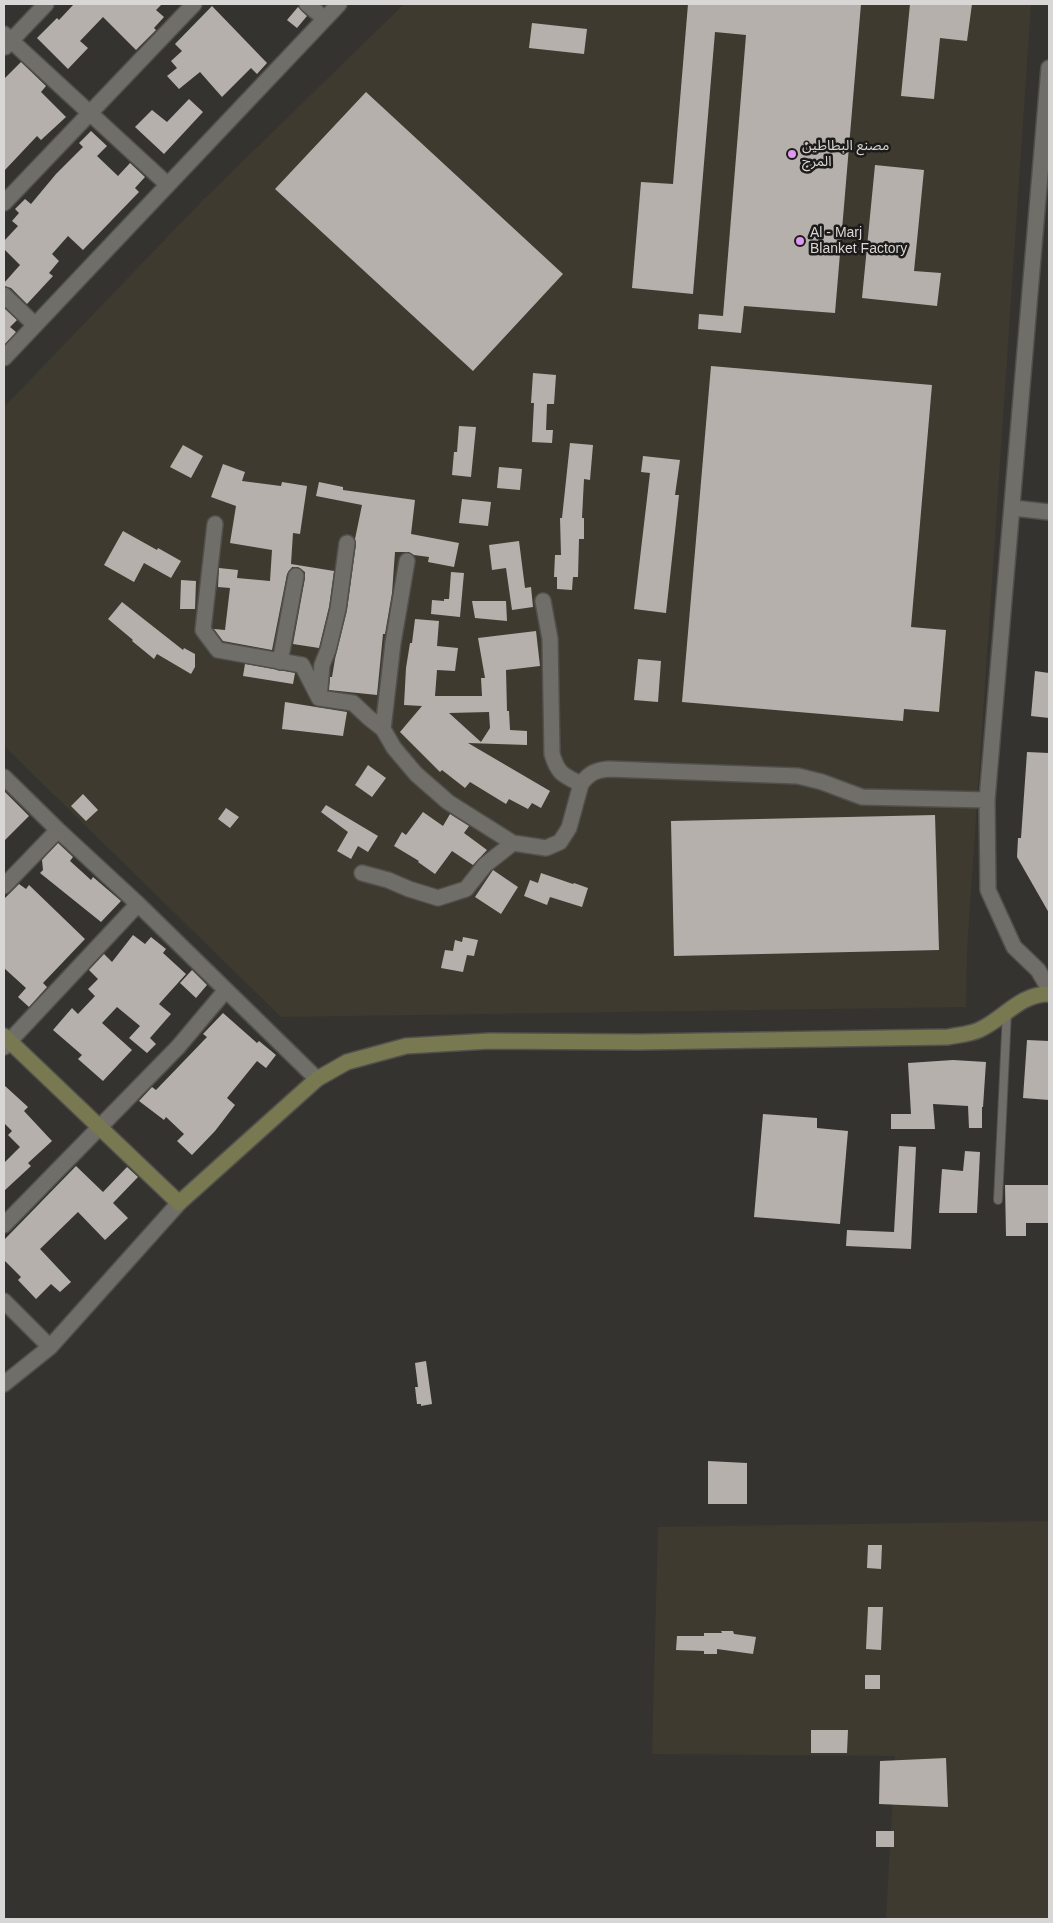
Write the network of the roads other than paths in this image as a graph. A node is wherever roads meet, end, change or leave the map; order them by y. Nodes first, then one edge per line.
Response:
1 (46, 4) edge
2 (194, 4) edge
3 (307, 4) edge
4 (339, 4) edge
5 (325, 19) junction
6 (6, 40) edge
7 (1049, 68) edge
8 (90, 113) junction
9 (168, 185) junction
10 (4, 203) edge
11 (4, 295) edge
12 (35, 325) junction
13 (4, 358) edge
14 (1013, 508) junction
15 (1049, 512) edge
16 (216, 524) dead end
17 (348, 542) dead end
18 (408, 561) dead end
19 (296, 576) dead end
20 (543, 600) dead end
21 (280, 662) junction
22 (319, 698) junction
23 (383, 729) junction
24 (4, 777) edge
25 (581, 784) junction
26 (986, 800) junction
27 (58, 830) junction
28 (513, 843) junction
29 (362, 873) dead end
30 (4, 886) edge
31 (138, 904) junction
32 (1049, 989) edge
33 (226, 990) junction
34 (1049, 994) edge
35 (1007, 1010) junction
36 (6, 1041) edge
37 (317, 1078) junction
38 (99, 1127) junction
39 (998, 1200) dead end
40 (179, 1203) junction
41 (4, 1225) edge
42 (4, 1301) edge
43 (50, 1347) junction
44 (4, 1384) edge

1 - 6 street
2 - 8 street
3 - 5 street
4 - 5 street
5 - 9 street
6 - 8 street
7 - 14 street
8 - 9 street
8 - 10 street
9 - 12 street
11 - 12 street
12 - 13 street
14 - 15 street
14 - 26 street
16 - 21 street
17 - 22 street
18 - 23 street
19 - 21 street
20 - 25 street
21 - 22 street
22 - 23 street
23 - 28 street
24 - 27 street
25 - 26 street
25 - 28 street
26 - 32 street
27 - 30 street
27 - 31 street
28 - 29 street
31 - 33 street
31 - 36 street
33 - 37 street
33 - 38 street
34 - 35 street
35 - 37 street
35 - 39 lane
36 - 38 street
37 - 40 street
38 - 40 street
38 - 41 street
40 - 43 street
42 - 43 street
43 - 44 street

